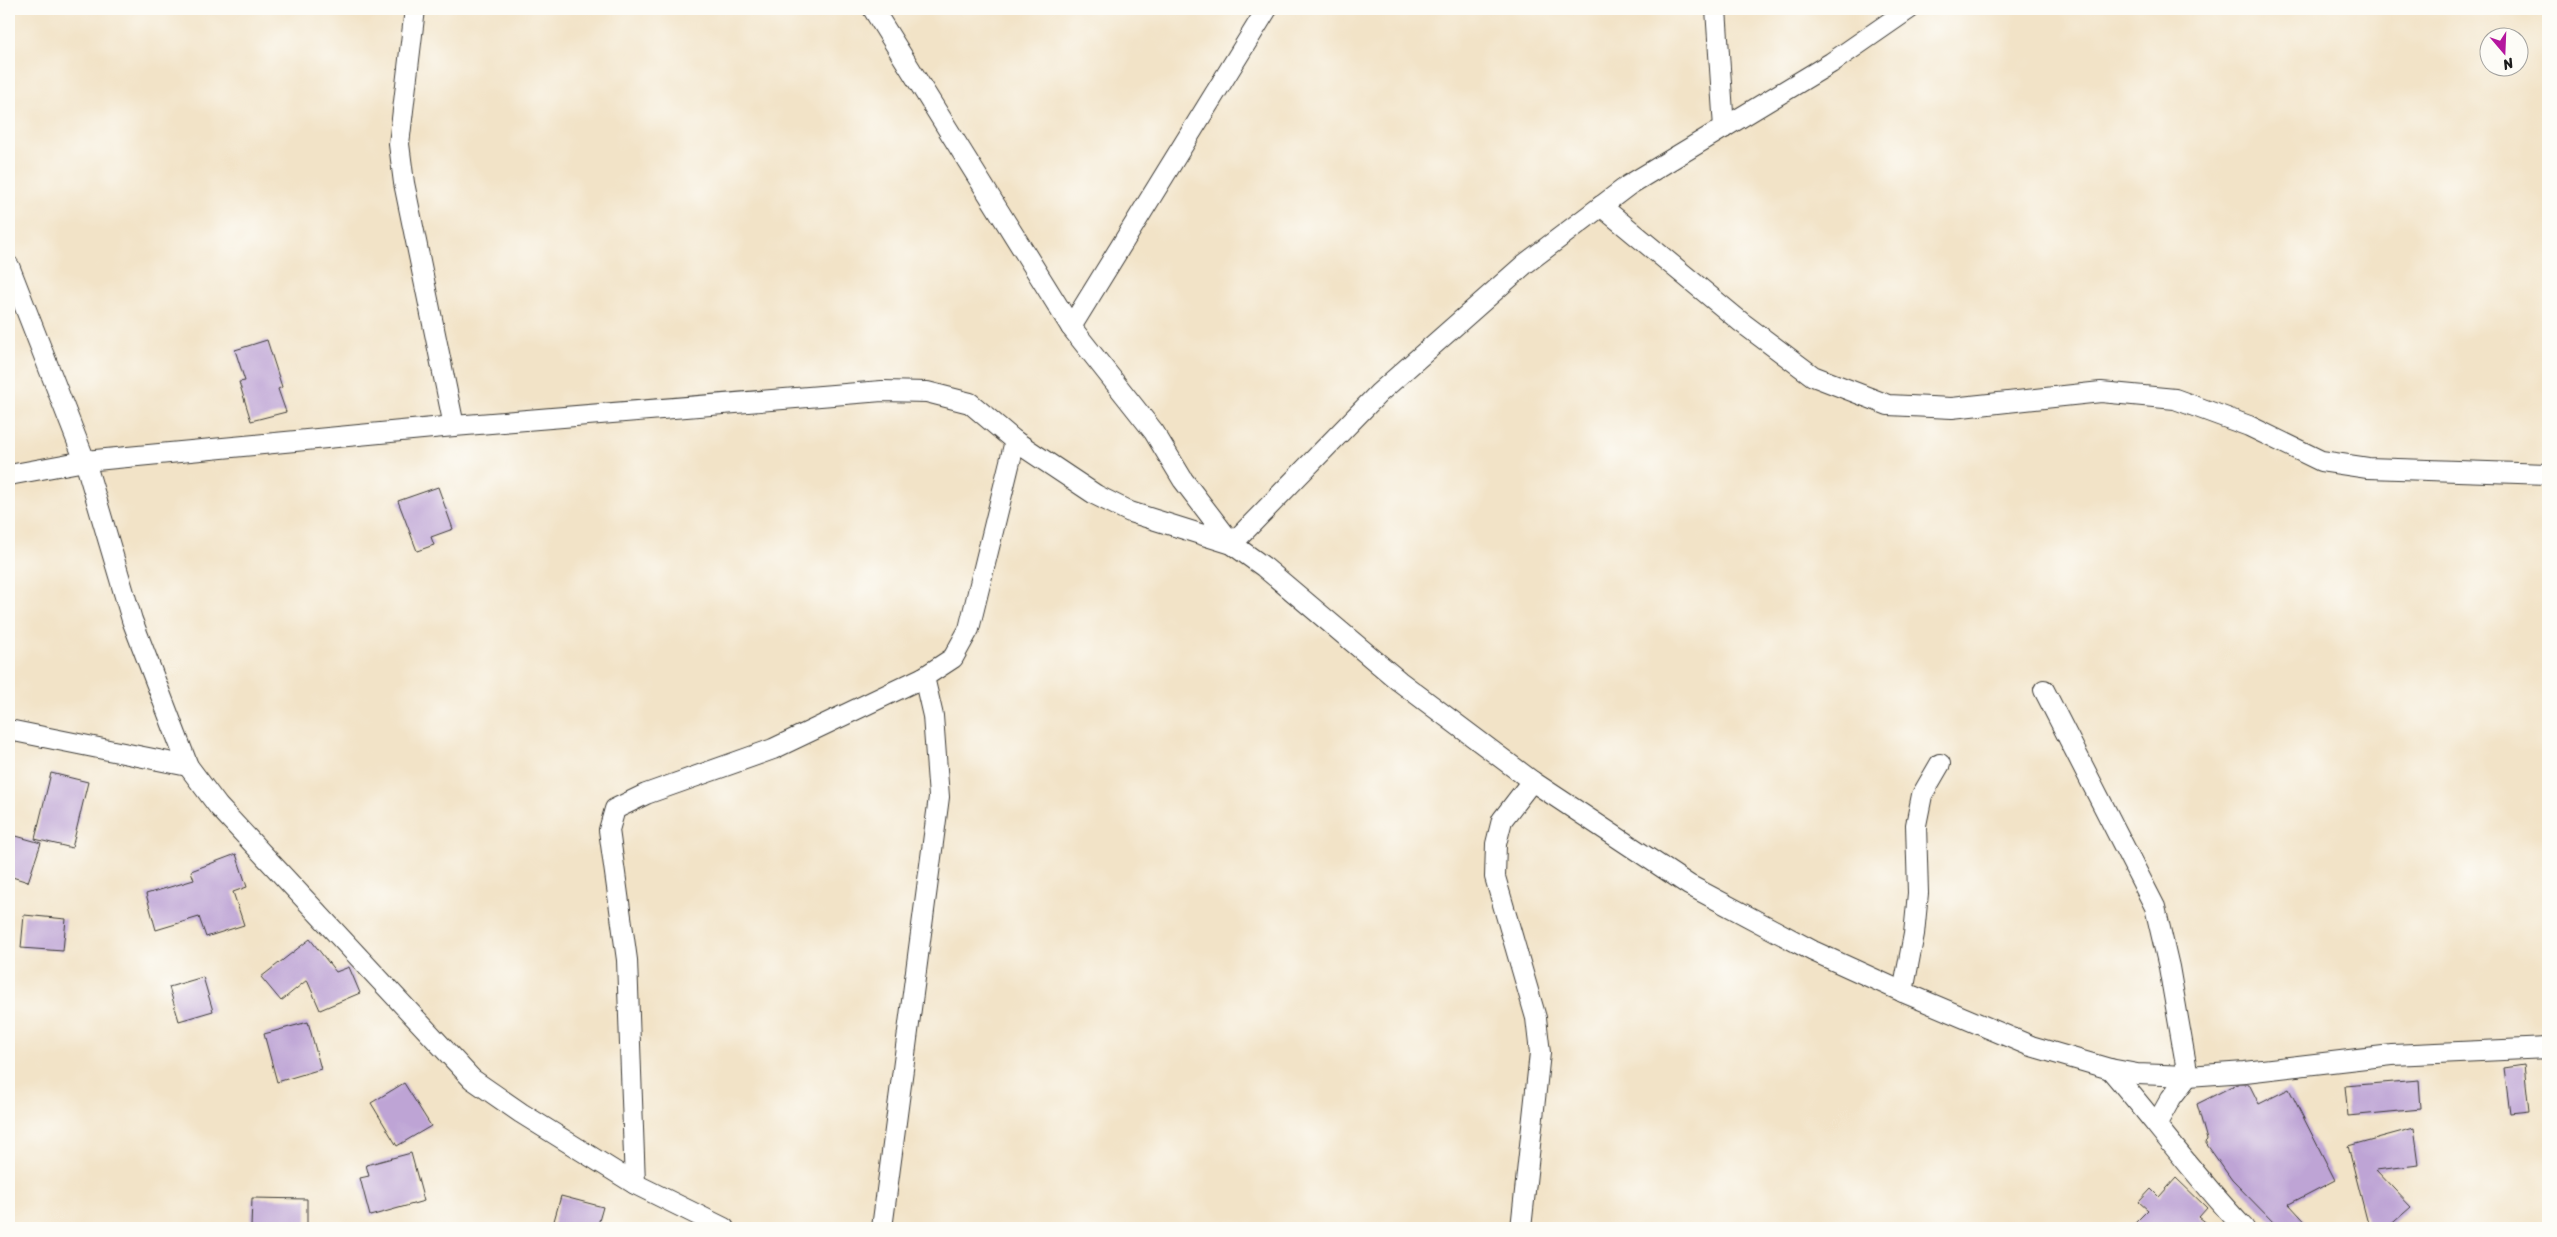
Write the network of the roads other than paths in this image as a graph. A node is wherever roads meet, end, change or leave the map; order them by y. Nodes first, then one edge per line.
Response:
1 (415, 9) edge
2 (873, 9) edge
3 (1267, 9) edge
4 (1716, 9) edge
5 (1909, 9) edge
6 (1724, 128) junction
7 (1601, 206) junction
8 (9, 266) edge
9 (1072, 327) junction
10 (454, 426) junction
11 (1015, 441) junction
12 (85, 461) junction
13 (2548, 474) edge
14 (9, 476) edge
15 (1232, 544) junction
16 (924, 677) junction
17 (2044, 690) dead end
18 (9, 730) edge
19 (1940, 764) dead end
20 (188, 766) junction
21 (1532, 781) junction
22 (1903, 992) junction
23 (2548, 1048) edge
24 (2110, 1069) junction
25 (2188, 1076) junction
26 (2157, 1123) junction
27 (635, 1184) junction
28 (724, 1228) edge
29 (882, 1228) edge
30 (1521, 1228) edge
31 (2244, 1228) edge

1 - 10 street
2 - 9 street
3 - 9 street
4 - 6 street
5 - 6 street
6 - 7 street
7 - 13 street
7 - 15 street
8 - 12 street
9 - 15 street
10 - 11 street
10 - 12 street
11 - 15 street
11 - 16 street
12 - 14 street
12 - 20 street
15 - 21 street
16 - 27 street
16 - 29 street
17 - 25 street
18 - 20 street
19 - 22 street
20 - 27 street
21 - 22 street
21 - 30 street
22 - 24 street
23 - 25 street
24 - 25 street
24 - 26 street
25 - 26 street
26 - 31 street
27 - 28 street

